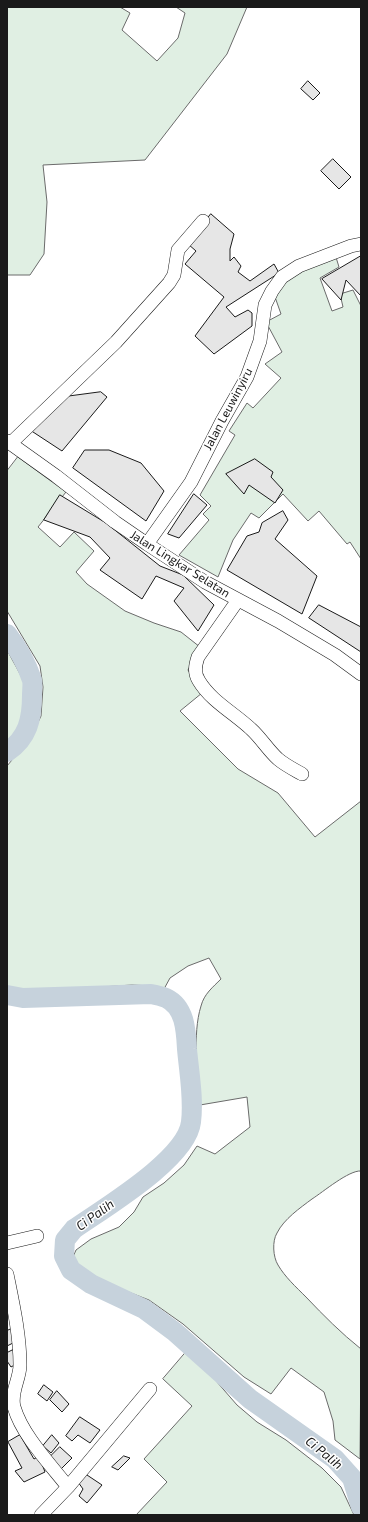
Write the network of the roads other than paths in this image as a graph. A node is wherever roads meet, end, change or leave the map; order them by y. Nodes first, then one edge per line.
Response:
1 (203, 221) dead end
2 (361, 244) edge
3 (9, 442) edge
4 (147, 544) junction
5 (238, 600) junction
6 (361, 674) edge
7 (302, 774) dead end
8 (37, 1236) dead end
9 (7, 1243) edge
10 (7, 1274) edge
11 (150, 1389) dead end
12 (68, 1487) junction
13 (41, 1515) edge

1 - 3 street
2 - 4 street, Jalan Leuwinyiru
3 - 4 street, Jalan Lingkar Selatan
4 - 5 street, Jalan Lingkar Selatan
5 - 6 street, Jalan Lingkar Selatan
5 - 7 street
8 - 9 street
10 - 12 street
11 - 12 street
12 - 13 street

